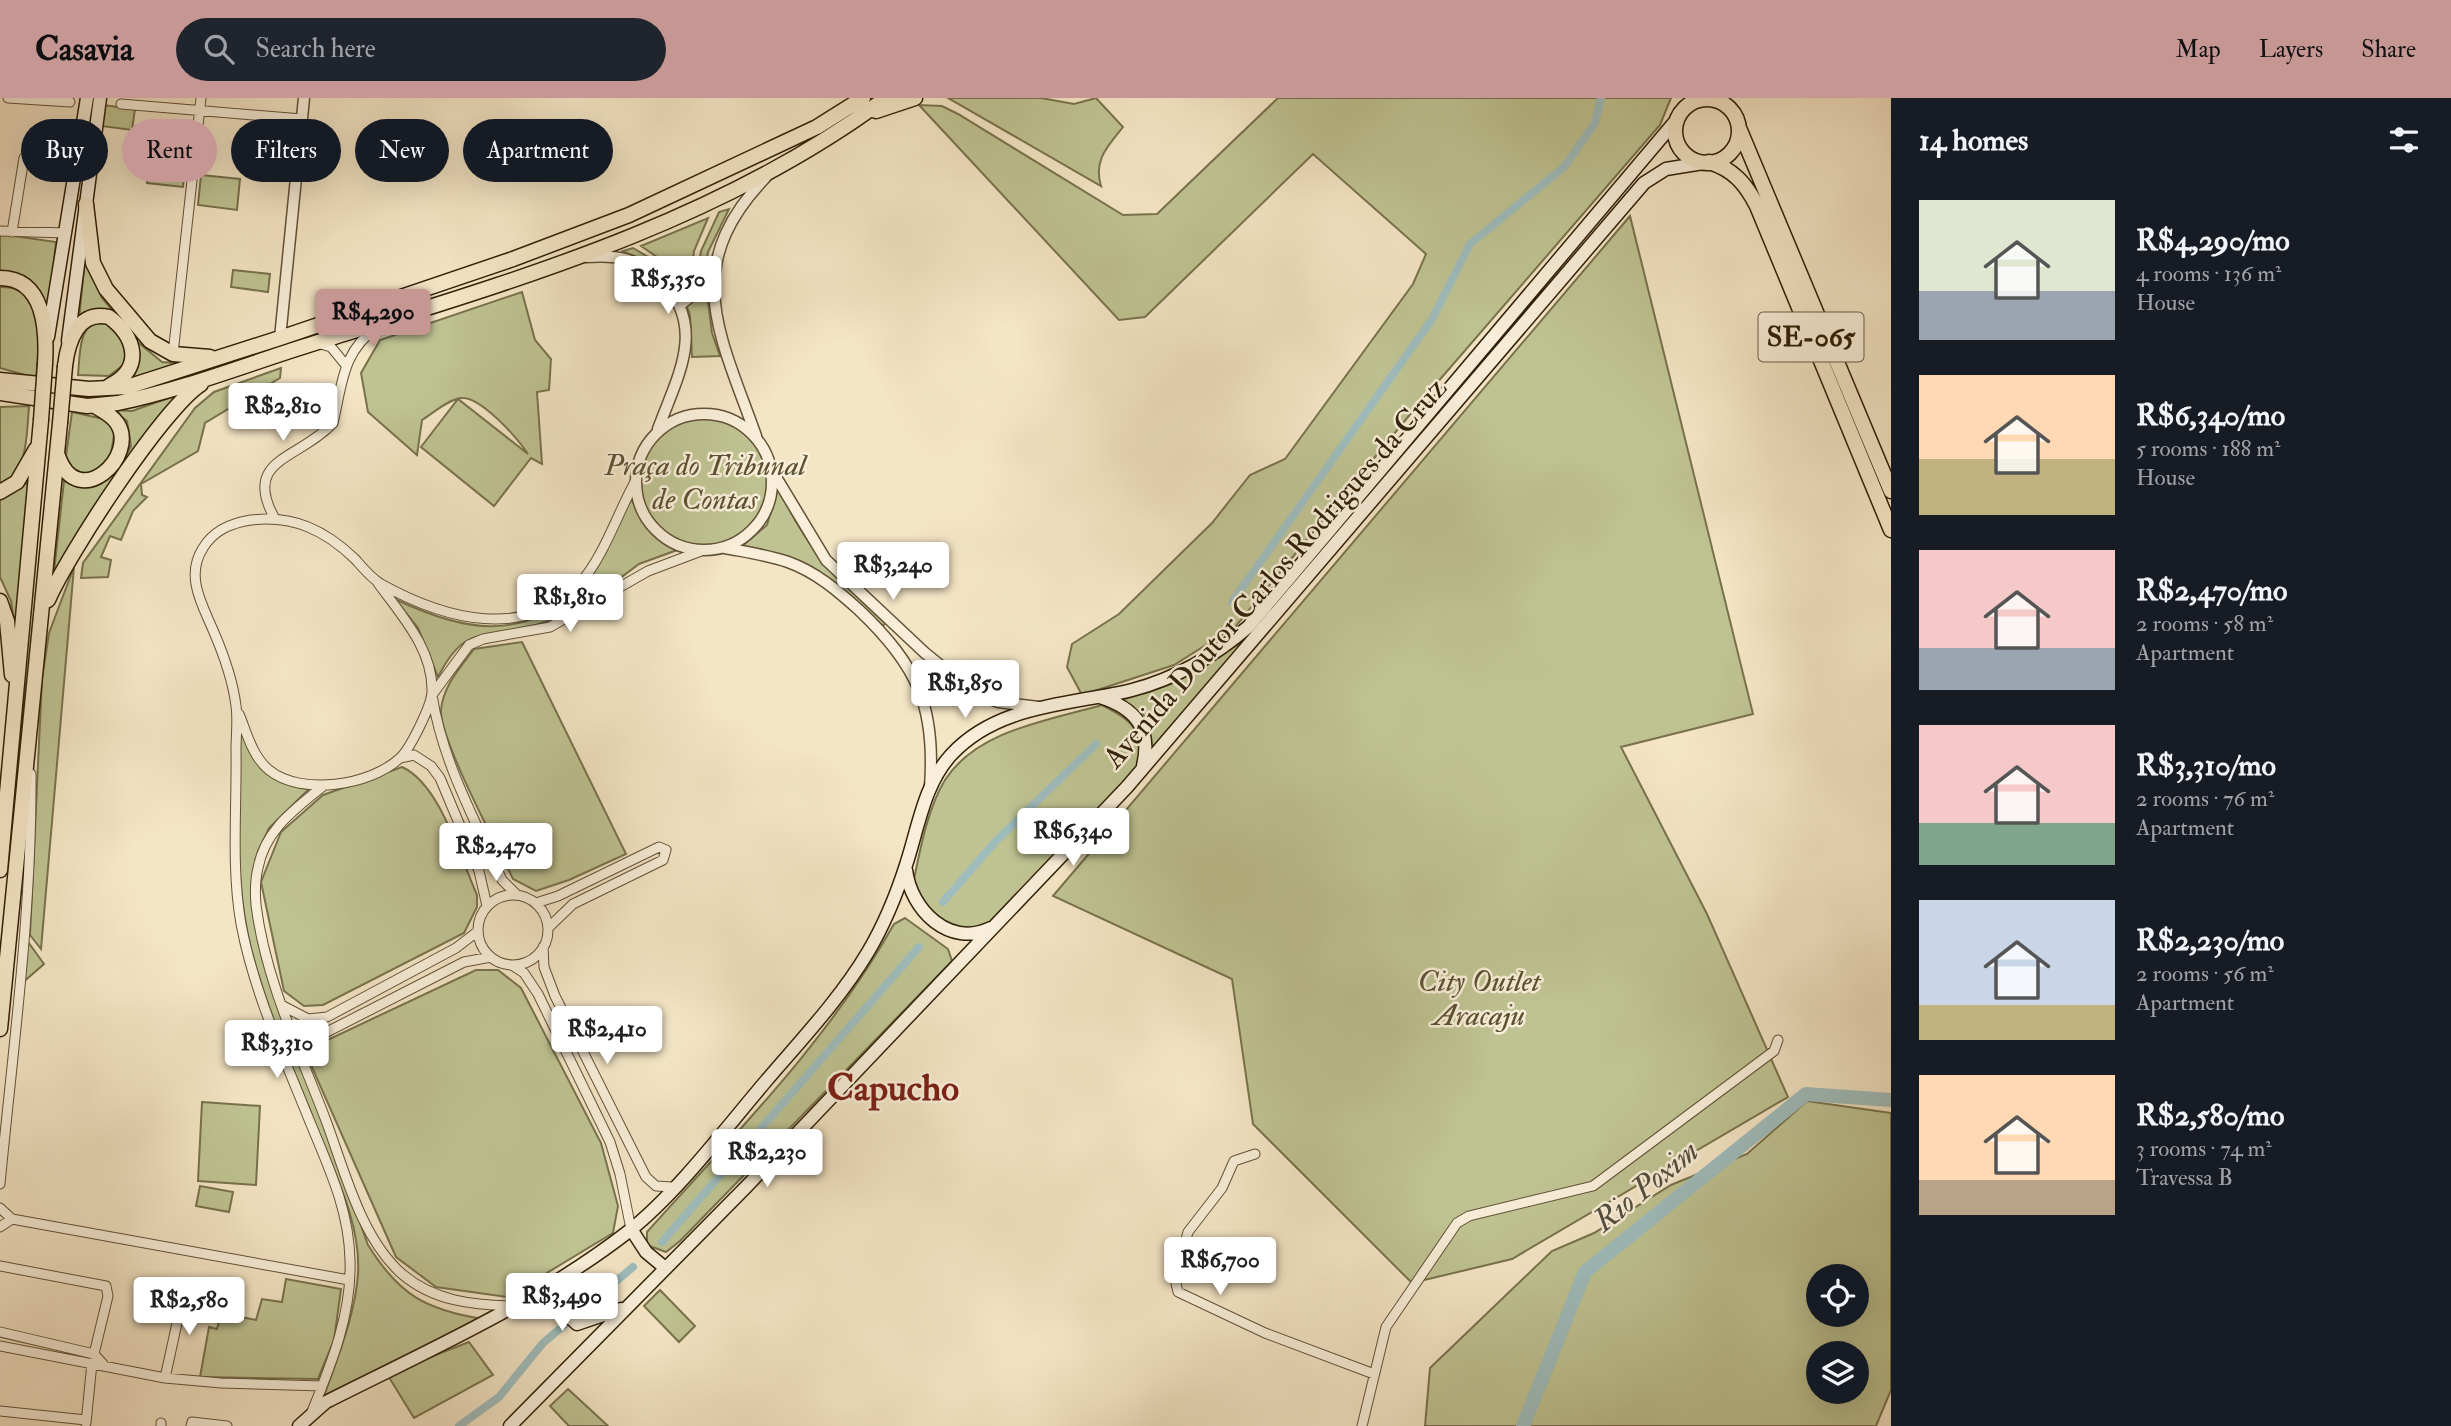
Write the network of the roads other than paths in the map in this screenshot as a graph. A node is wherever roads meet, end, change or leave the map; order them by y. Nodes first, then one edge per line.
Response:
1 (8, 98) edge
2 (87, 98) edge
3 (100, 98) edge
4 (201, 98) edge
5 (304, 98) edge
6 (886, 98) edge
7 (915, 98) edge
8 (70, 102) dead end
9 (1727, 103) edge
10 (121, 104) dead end
11 (860, 106) edge
12 (200, 110) junction
13 (1680, 110) edge
14 (302, 119) joint
15 (1739, 128) junction
16 (1706, 163) junction
17 (769, 174) junction
18 (21, 176) edge
19 (296, 182) edge
20 (86, 204) junction
21 (0, 231) edge
22 (12, 232) junction
23 (66, 233) junction
24 (570, 259) junction
25 (0, 278) edge
26 (713, 288) junction
27 (680, 305) junction
28 (387, 321) junction
29 (280, 338) junction
30 (315, 343) junction
31 (46, 344) junction
32 (68, 344) junction
33 (173, 354) junction
34 (219, 358) junction
35 (345, 364) junction
36 (0, 373) edge
37 (214, 376) junction
38 (0, 380) edge
39 (16, 382) junction
40 (102, 389) junction
41 (0, 393) edge
42 (20, 397) junction
43 (0, 401) edge
44 (95, 406) junction
45 (657, 432) junction
46 (40, 438) junction
47 (757, 438) junction
48 (57, 454) junction
49 (772, 470) junction
50 (636, 480) junction
51 (1891, 491) edge
52 (0, 492) edge
53 (275, 519) junction
54 (1891, 530) edge
55 (725, 548) junction
56 (701, 551) junction
57 (377, 582) junction
58 (0, 601) edge
59 (44, 611) junction
60 (893, 623) junction
61 (885, 635) junction
62 (432, 695) junction
63 (1099, 696) junction
64 (1041, 707) junction
65 (237, 709) junction
66 (16, 714) junction
67 (30, 730) junction
68 (400, 758) junction
69 (5, 763) edge
70 (1142, 769) junction
71 (322, 787) junction
72 (930, 788) junction
73 (906, 866) junction
74 (0, 870) edge
75 (517, 895) junction
76 (536, 903) junction
77 (487, 906) junction
78 (995, 926) junction
79 (548, 928) junction
80 (478, 931) junction
81 (543, 947) junction
82 (491, 957) junction
83 (512, 965) junction
84 (283, 1006) junction
85 (0, 1030) edge
86 (1778, 1040) dead end
87 (305, 1065) junction
88 (1255, 1154) dead end
89 (0, 1184) edge
90 (672, 1187) junction
91 (0, 1208) edge
92 (12, 1219) junction
93 (0, 1227) edge
94 (631, 1229) junction
95 (0, 1266) edge
96 (664, 1267) junction
97 (574, 1270) junction
98 (349, 1280) junction
99 (184, 1291) dead end
100 (512, 1306) junction
101 (627, 1307) junction
102 (0, 1332) edge
103 (0, 1346) edge
104 (93, 1358) junction
105 (1374, 1374) junction
106 (165, 1378) junction
107 (322, 1386) junction
108 (0, 1411) edge
109 (310, 1415) junction
110 (86, 1423) edge
111 (191, 1426) edge
112 (227, 1426) edge
113 (299, 1426) edge
114 (510, 1426) edge
115 (1363, 1426) edge

1 - 8 street
2 - 23 main road
3 - 20 main road
4 - 12 street
5 - 14 street
6 - 11 main road
7 - 11 main road
9 - 13 main road
9 - 15 main road
10 - 12 street
11 - 17 main road
11 - 29 main road
12 - 14 street
12 - 33 street
13 - 16 main road
13 - 63 main road, Avenida Doutor Carlos Rodrigues da Cruz
15 - 16 main road
15 - 51 main road, SE-065
16 - 54 main road, SE-065
16 - 70 main road, Avenida Doutor Carlos Rodrigues da Cruz
17 - 24 main road
17 - 26 street
18 - 22 street
19 - 29 street
20 - 32 main road
20 - 33 main road
21 - 22 street
22 - 23 street
23 - 31 main road
24 - 27 street
24 - 28 main road
25 - 31 main road
26 - 27 street
26 - 47 street
27 - 45 street
28 - 30 main road
28 - 35 street
29 - 34 main road
30 - 35 street
30 - 37 main road
31 - 46 main road, bridge
32 - 40 main road
32 - 48 main road, bridge
33 - 34 main road
34 - 40 main road
35 - 53 street
36 - 39 main road
37 - 44 main road
37 - 59 main road
38 - 39 main road
39 - 40 main road
41 - 42 main road
42 - 43 main road
42 - 44 main road
44 - 48 main road
45 - 47 street
45 - 50 street
46 - 52 main road
46 - 66 main road
47 - 49 street
48 - 59 main road
49 - 55 street
49 - 60 street
50 - 56 street
50 - 57 street
53 - 57 street
53 - 65 street
55 - 56 street
55 - 61 street
56 - 62 street
57 - 62 street
58 - 66 main road
59 - 67 main road
60 - 61 street
60 - 64 street
61 - 72 street
62 - 68 street
62 - 75 street
63 - 64 main road, Avenida Doutor Carlos Rodrigues da Cruz
63 - 70 main road
64 - 72 main road
65 - 71 street
65 - 98 street
66 - 69 main road
67 - 85 main road
67 - 89 street
68 - 71 street
68 - 77 street
69 - 74 main road
70 - 78 main road, Avenida Doutor Carlos Rodrigues da Cruz
71 - 84 street
72 - 73 main road
73 - 78 main road
73 - 90 main road
75 - 76 street
75 - 77 street
76 - 79 street
76 - 79 street
77 - 80 street
78 - 96 main road, Avenida Doutor Carlos Rodrigues da Cruz
79 - 81 street
80 - 82 street
80 - 84 street
81 - 83 street
81 - 90 street
82 - 83 street
82 - 87 street
83 - 94 street
84 - 87 street
86 - 105 street
87 - 100 street
88 - 105 street
90 - 94 main road
91 - 92 street
92 - 93 street
92 - 98 street
94 - 96 main road
94 - 97 main road
95 - 104 street
96 - 101 main road, Avenida Doutor Carlos Rodrigues da Cruz
97 - 100 main road
97 - 101 main road
98 - 107 street
99 - 106 street
100 - 109 main road
101 - 114 main road, Avenida Doutor Carlos Rodrigues da Cruz
102 - 104 street
103 - 104 street
104 - 106 street
104 - 110 street
105 - 115 street
106 - 107 street
107 - 109 street
108 - 110 street
109 - 113 main road
111 - 112 street

